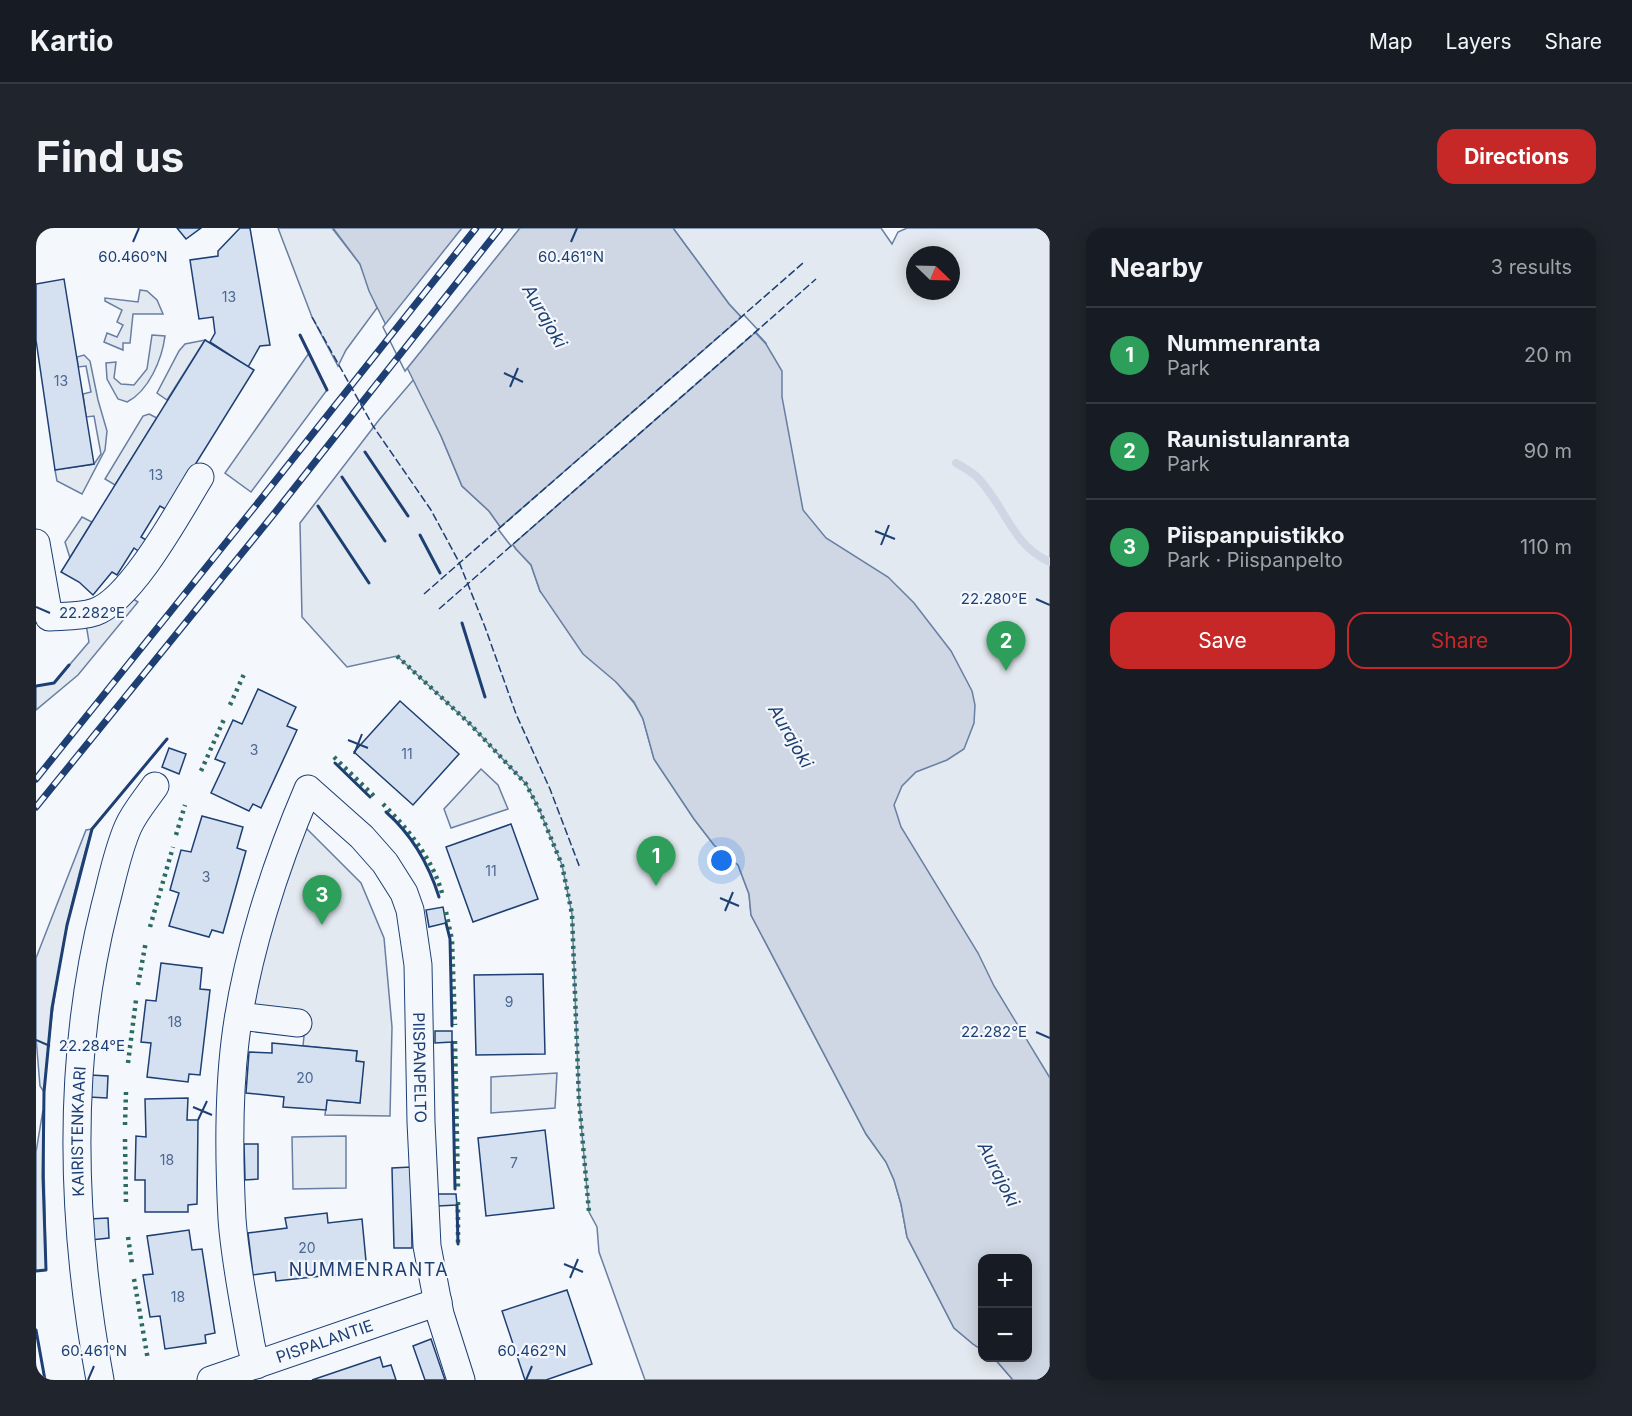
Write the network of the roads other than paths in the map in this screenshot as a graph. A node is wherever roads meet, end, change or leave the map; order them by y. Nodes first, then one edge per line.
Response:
1 (200, 477) dead end
2 (36, 543) edge
3 (155, 786) dead end
4 (239, 1016) junction
5 (297, 1023) dead end
6 (438, 1302) junction
7 (256, 1365) junction
8 (100, 1380) edge
9 (211, 1380) edge
10 (461, 1380) edge

1 - 2 street
3 - 8 street, KAIRISTENKAARI
4 - 5 street
4 - 6 street, PIISPANPELTO
4 - 7 street
6 - 7 street, PISPALANTIE
6 - 10 street, PIISPANPELTO
7 - 9 street, PISPALANTIE

